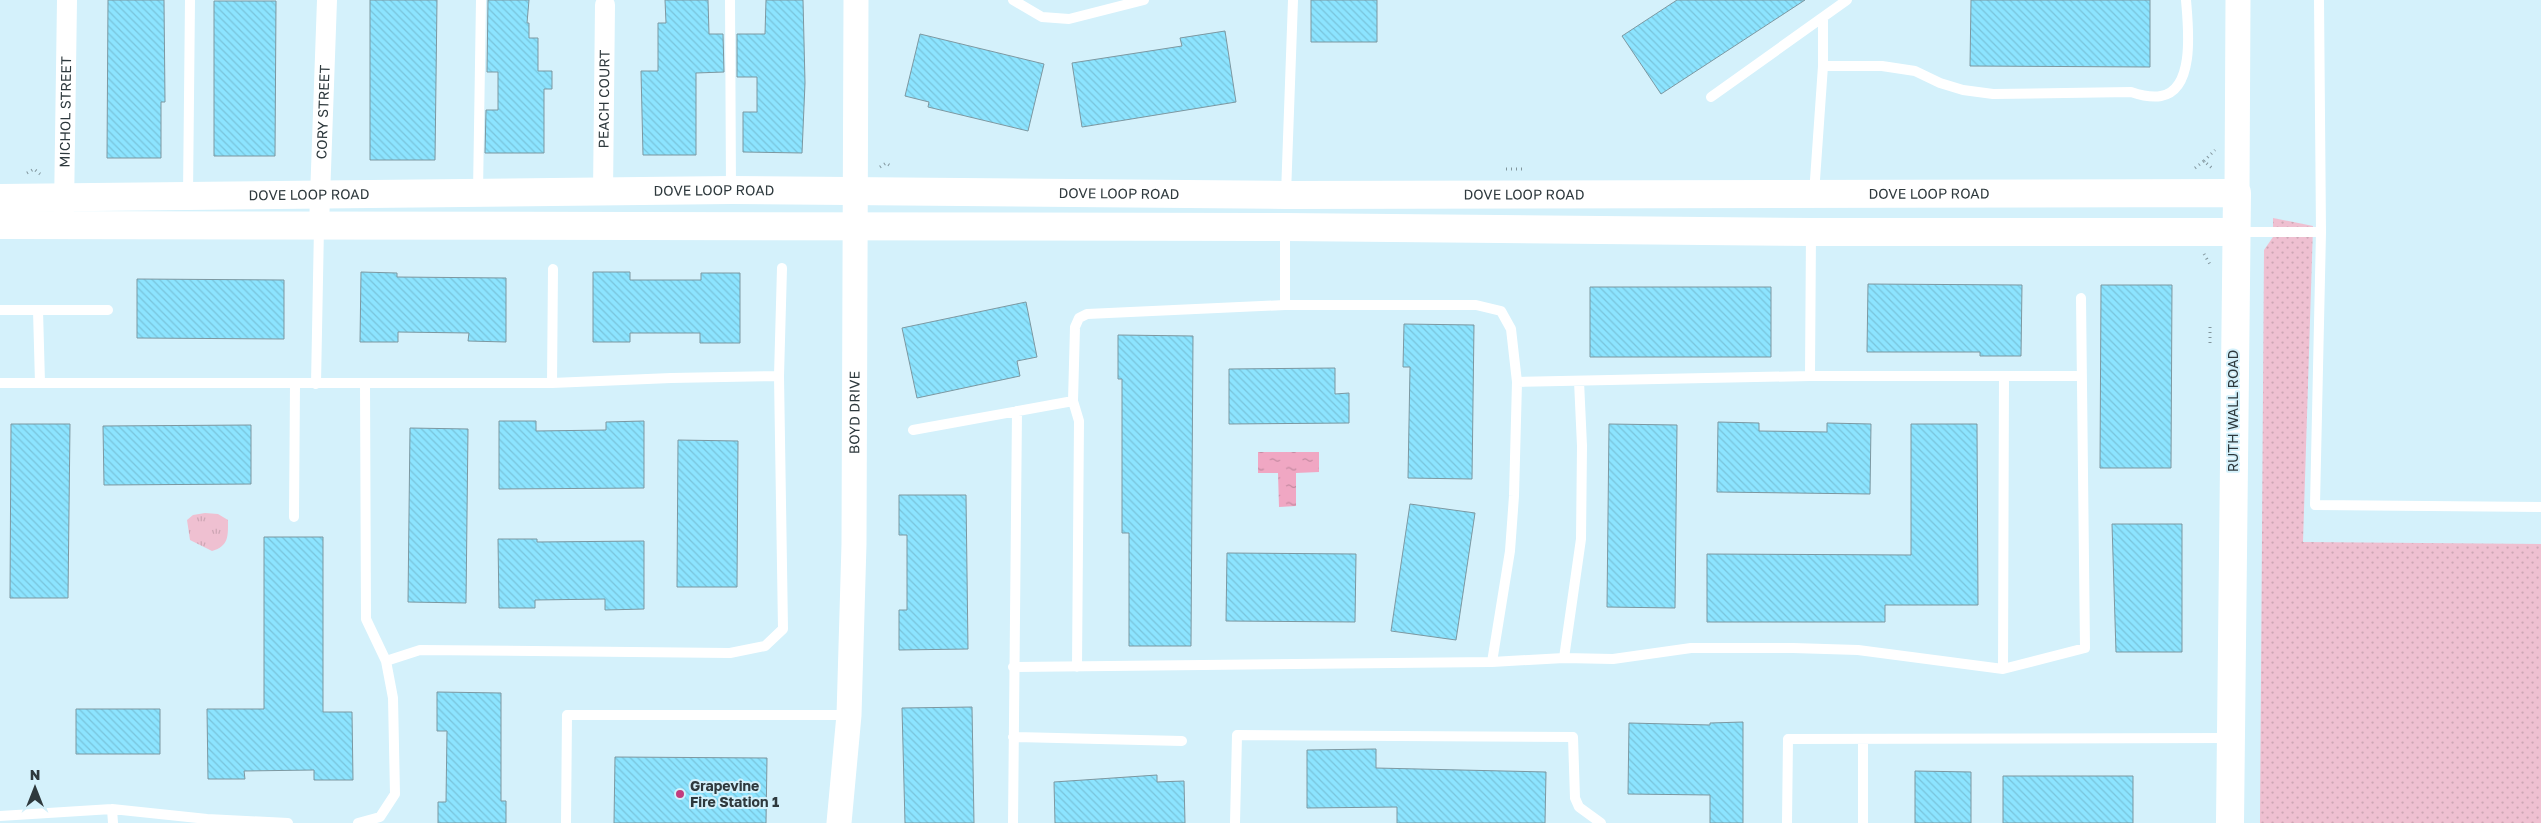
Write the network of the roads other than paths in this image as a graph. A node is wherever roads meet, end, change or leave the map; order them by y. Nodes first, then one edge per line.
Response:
1 (67, 0) edge
2 (190, 0) edge
3 (327, 0) edge
4 (481, 0) edge
5 (730, 0) edge
6 (856, 0) edge
7 (1013, 0) edge
8 (1144, 0) edge
9 (1293, 0) edge
10 (1848, 0) edge
11 (2186, 0) edge
12 (2238, 0) edge
13 (2319, 0) edge
14 (605, 5) dead end
15 (1823, 19) junction
16 (1823, 66) junction
17 (1711, 97) dead end
18 (731, 190) junction
19 (320, 193) junction
20 (478, 193) junction
21 (603, 193) junction
22 (856, 193) junction
23 (2237, 193) junction
24 (188, 195) junction
25 (1286, 195) junction
26 (1814, 195) junction
27 (64, 197) junction
28 (0, 198) edge
29 (0, 225) edge
30 (64, 225) junction
31 (319, 226) junction
32 (857, 227) junction
33 (1285, 227) junction
34 (1811, 232) junction
35 (2235, 232) junction
36 (2321, 232) junction
37 (782, 268) dead end
38 (553, 269) dead end
39 (2082, 298) dead end
40 (1285, 305) junction
41 (0, 310) edge
42 (38, 310) junction
43 (108, 310) dead end
44 (779, 376) junction
45 (1810, 376) junction
46 (2004, 376) junction
47 (2082, 376) junction
48 (1580, 381) junction
49 (1517, 382) junction
50 (0, 383) edge
51 (40, 383) junction
52 (365, 383) junction
53 (552, 383) junction
54 (295, 384) junction
55 (316, 384) junction
56 (1073, 401) junction
57 (1017, 411) junction
58 (913, 430) dead end
59 (2541, 507) edge
60 (294, 517) dead end
61 (1564, 658) junction
62 (386, 661) junction
63 (1492, 662) junction
64 (1013, 667) junction
65 (1077, 667) junction
66 (2003, 669) junction
67 (850, 715) junction
68 (1014, 737) junction
69 (2231, 738) junction
70 (1863, 739) junction
71 (1182, 741) dead end
72 (112, 810) junction
73 (0, 816) edge
74 (113, 823) edge
75 (288, 823) edge
76 (358, 823) edge
77 (566, 823) edge
78 (839, 823) edge
79 (1013, 823) edge
80 (1235, 823) edge
81 (1601, 823) edge
82 (1787, 823) edge
83 (1863, 823) edge
84 (2230, 823) edge

1 - 27 street, MICHOL STREET
2 - 24 lane
3 - 19 street, CORY STREET
4 - 20 lane
5 - 18 lane
6 - 22 street, BOYD DRIVE
7 - 8 lane
9 - 25 lane
10 - 15 lane
11 - 16 lane
12 - 23 street, RUTH WALL ROAD
13 - 36 lane
14 - 21 street, PEACH COURT
15 - 16 lane
15 - 17 lane
16 - 26 lane
18 - 21 main road, DOVE LOOP ROAD
18 - 22 main road, DOVE LOOP ROAD
19 - 20 main road, DOVE LOOP ROAD
19 - 24 main road, DOVE LOOP ROAD
19 - 31 street, CORY STREET
20 - 21 main road, DOVE LOOP ROAD
22 - 25 main road, DOVE LOOP ROAD
22 - 32 street, BOYD DRIVE
23 - 26 main road, DOVE LOOP ROAD
23 - 35 main road, RUTH WALL ROAD
24 - 27 main road, DOVE LOOP ROAD
25 - 26 main road, DOVE LOOP ROAD
25 - 33 main road
26 - 34 main road
27 - 28 main road, DOVE LOOP ROAD
27 - 30 street, MICHOL STREET
29 - 30 main road
30 - 31 main road
31 - 32 main road
31 - 55 lane
32 - 33 main road
32 - 67 street, BOYD DRIVE
33 - 34 main road
33 - 40 lane
34 - 35 main road
34 - 45 lane
35 - 36 lane
35 - 69 main road, RUTH WALL ROAD
36 - 59 lane
37 - 44 lane
38 - 53 lane
39 - 47 lane
40 - 49 lane
40 - 56 lane
41 - 42 lane
42 - 43 lane
42 - 51 lane
44 - 53 lane
44 - 62 lane
45 - 46 lane
45 - 48 lane
46 - 47 lane
46 - 66 lane
47 - 66 lane
48 - 49 lane
48 - 61 lane
49 - 63 lane
50 - 51 lane
51 - 54 lane
52 - 53 lane
52 - 55 lane
52 - 62 lane
54 - 55 lane
54 - 60 lane
56 - 57 lane
56 - 65 lane
57 - 58 lane
57 - 64 lane
61 - 63 lane
61 - 66 lane
62 - 76 lane
63 - 65 lane
64 - 65 lane
64 - 68 lane
67 - 77 lane
67 - 78 street, BOYD DRIVE
68 - 71 lane
68 - 79 lane
69 - 70 lane
69 - 84 main road, RUTH WALL ROAD
70 - 82 lane
70 - 83 lane
72 - 73 lane
72 - 74 lane
72 - 75 lane
80 - 81 lane

